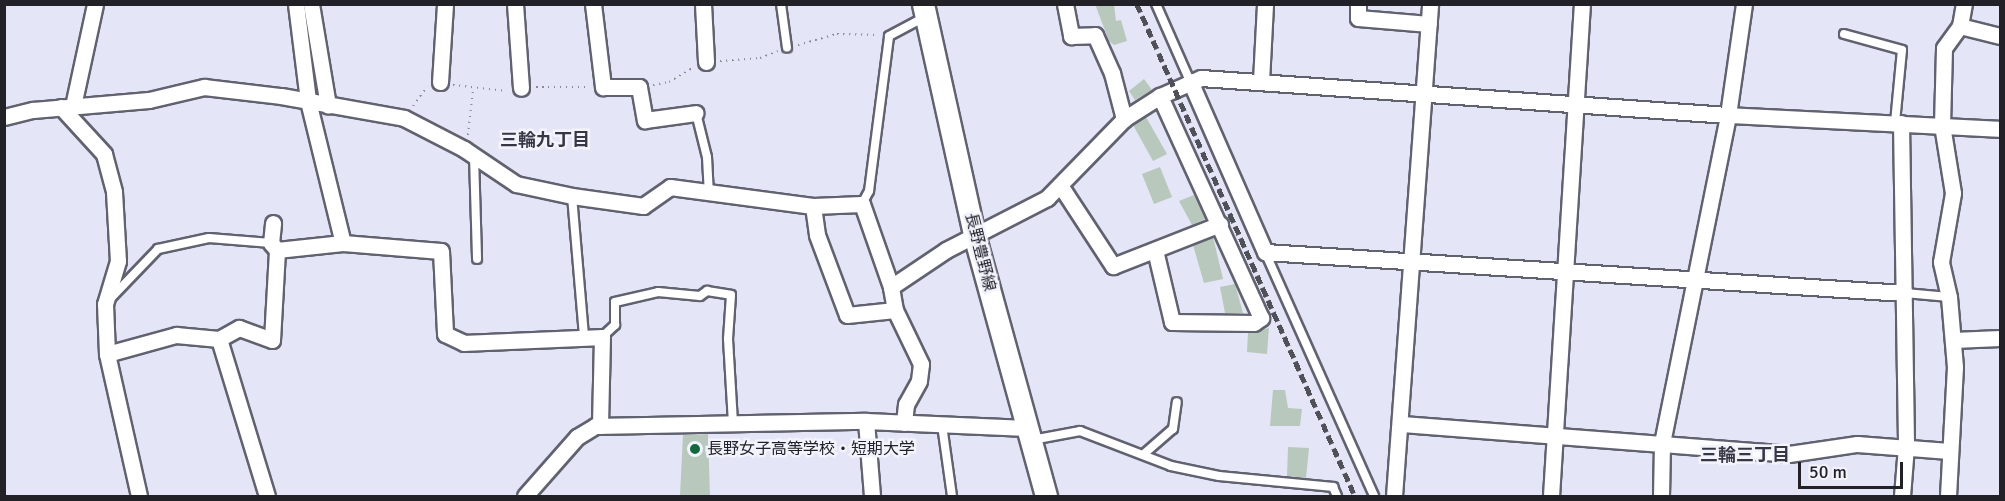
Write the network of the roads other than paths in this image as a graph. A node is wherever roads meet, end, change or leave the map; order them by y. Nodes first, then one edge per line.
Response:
1 (94, 4) edge
2 (296, 4) edge
3 (311, 4) edge
4 (445, 4) edge
5 (516, 4) edge
6 (593, 4) edge
7 (703, 4) edge
8 (781, 4) edge
9 (1065, 4) edge
10 (1156, 4) edge
11 (1265, 4) edge
12 (1358, 4) edge
13 (1430, 4) edge
14 (1582, 4) edge
15 (1744, 4) edge
16 (1964, 4) edge
17 (925, 10) edge
18 (1428, 24) junction
19 (1960, 26) junction
20 (1844, 34) dead end
21 (2001, 36) edge
22 (787, 48) road end
23 (706, 62) road end
24 (1190, 81) junction
25 (1261, 81) junction
26 (440, 82) road end
27 (522, 88) dead end
28 (1425, 91) junction
29 (1160, 96) junction
30 (308, 101) junction
31 (1576, 102) junction
32 (67, 106) junction
33 (328, 106) junction
34 (696, 113) joint
35 (1728, 115) junction
36 (4, 117) edge
37 (1124, 119) junction
38 (1898, 123) junction
39 (1942, 125) junction
40 (2001, 129) edge
41 (469, 153) junction
42 (1060, 185) junction
43 (709, 194) junction
44 (572, 196) junction
45 (862, 204) junction
46 (813, 206) junction
47 (273, 223) dead end
48 (1220, 224) junction
49 (975, 238) junction
50 (343, 243) junction
51 (274, 246) junction
52 (1155, 250) junction
53 (1265, 252) junction
54 (477, 259) dead end
55 (1413, 260) junction
56 (1565, 269) junction
57 (1694, 278) junction
58 (891, 287) junction
59 (1905, 293) junction
60 (1949, 297) junction
61 (105, 304) junction
62 (895, 310) junction
63 (584, 337) junction
64 (602, 337) junction
65 (2001, 338) edge
66 (219, 339) junction
67 (1953, 340) junction
68 (107, 354) junction
69 (1177, 402) dead end
70 (866, 421) junction
71 (733, 423) junction
72 (904, 423) junction
73 (1402, 424) junction
74 (942, 425) junction
75 (600, 426) junction
76 (1028, 434) junction
77 (1554, 435) junction
78 (1662, 443) junction
79 (1906, 446) junction
80 (1949, 451) junction
81 (1145, 453) junction
82 (139, 496) edge
83 (267, 496) edge
84 (525, 496) edge
85 (872, 496) edge
86 (952, 496) edge
87 (1046, 496) edge
88 (1337, 496) edge
89 (1374, 496) edge
90 (1394, 496) edge
91 (1551, 496) edge
92 (1661, 496) edge
93 (1902, 496) edge
94 (1948, 496) edge

1 - 32 street
2 - 30 street
3 - 33 street
4 - 26 street
5 - 27 street
6 - 34 street
7 - 23 street
8 - 22 lane
9 - 37 street
10 - 24 lane
11 - 25 street
12 - 18 street
13 - 18 street
14 - 31 street
15 - 35 street
16 - 19 street
17 - 45 lane
17 - 49 main road, 長野豊野線
18 - 28 street
19 - 21 street
19 - 39 street
20 - 38 lane
24 - 25 street
24 - 29 street
24 - 53 street
25 - 28 street
28 - 31 street
28 - 55 street
29 - 37 street
29 - 48 street
30 - 32 street
30 - 33 street
30 - 50 street
31 - 35 street
31 - 56 street
32 - 36 street
32 - 61 street
33 - 41 street
34 - 43 lane
35 - 38 street
35 - 57 street
37 - 42 street
38 - 39 street
38 - 59 street
39 - 40 street
39 - 60 street
41 - 44 street
41 - 54 lane
42 - 49 street
42 - 52 street
43 - 44 street
43 - 46 street
44 - 63 lane
45 - 46 street
45 - 58 street
46 - 62 street
47 - 51 street
48 - 52 street
48 - 52 street
49 - 58 street
49 - 76 main road, 長野豊野線
50 - 51 street
50 - 63 street
51 - 61 lane
51 - 66 street
53 - 55 street
53 - 89 lane
55 - 56 street
55 - 73 street
56 - 57 street
56 - 77 street
57 - 59 street
57 - 78 street
58 - 62 street
59 - 60 lane
59 - 79 street
60 - 67 street
61 - 68 street
62 - 72 street
63 - 64 street
64 - 71 lane
64 - 75 street
65 - 67 street
66 - 68 street
66 - 83 street
67 - 80 street
68 - 82 street
69 - 81 lane
70 - 71 street
70 - 72 street
70 - 85 street
71 - 75 street
72 - 74 street
73 - 77 street
73 - 90 street
74 - 76 street
74 - 86 lane
75 - 84 street
76 - 81 lane
76 - 87 main road, 長野豊野線
77 - 78 street
77 - 91 street
78 - 79 street
78 - 92 street
79 - 80 street
79 - 93 street
80 - 94 street
81 - 88 lane

